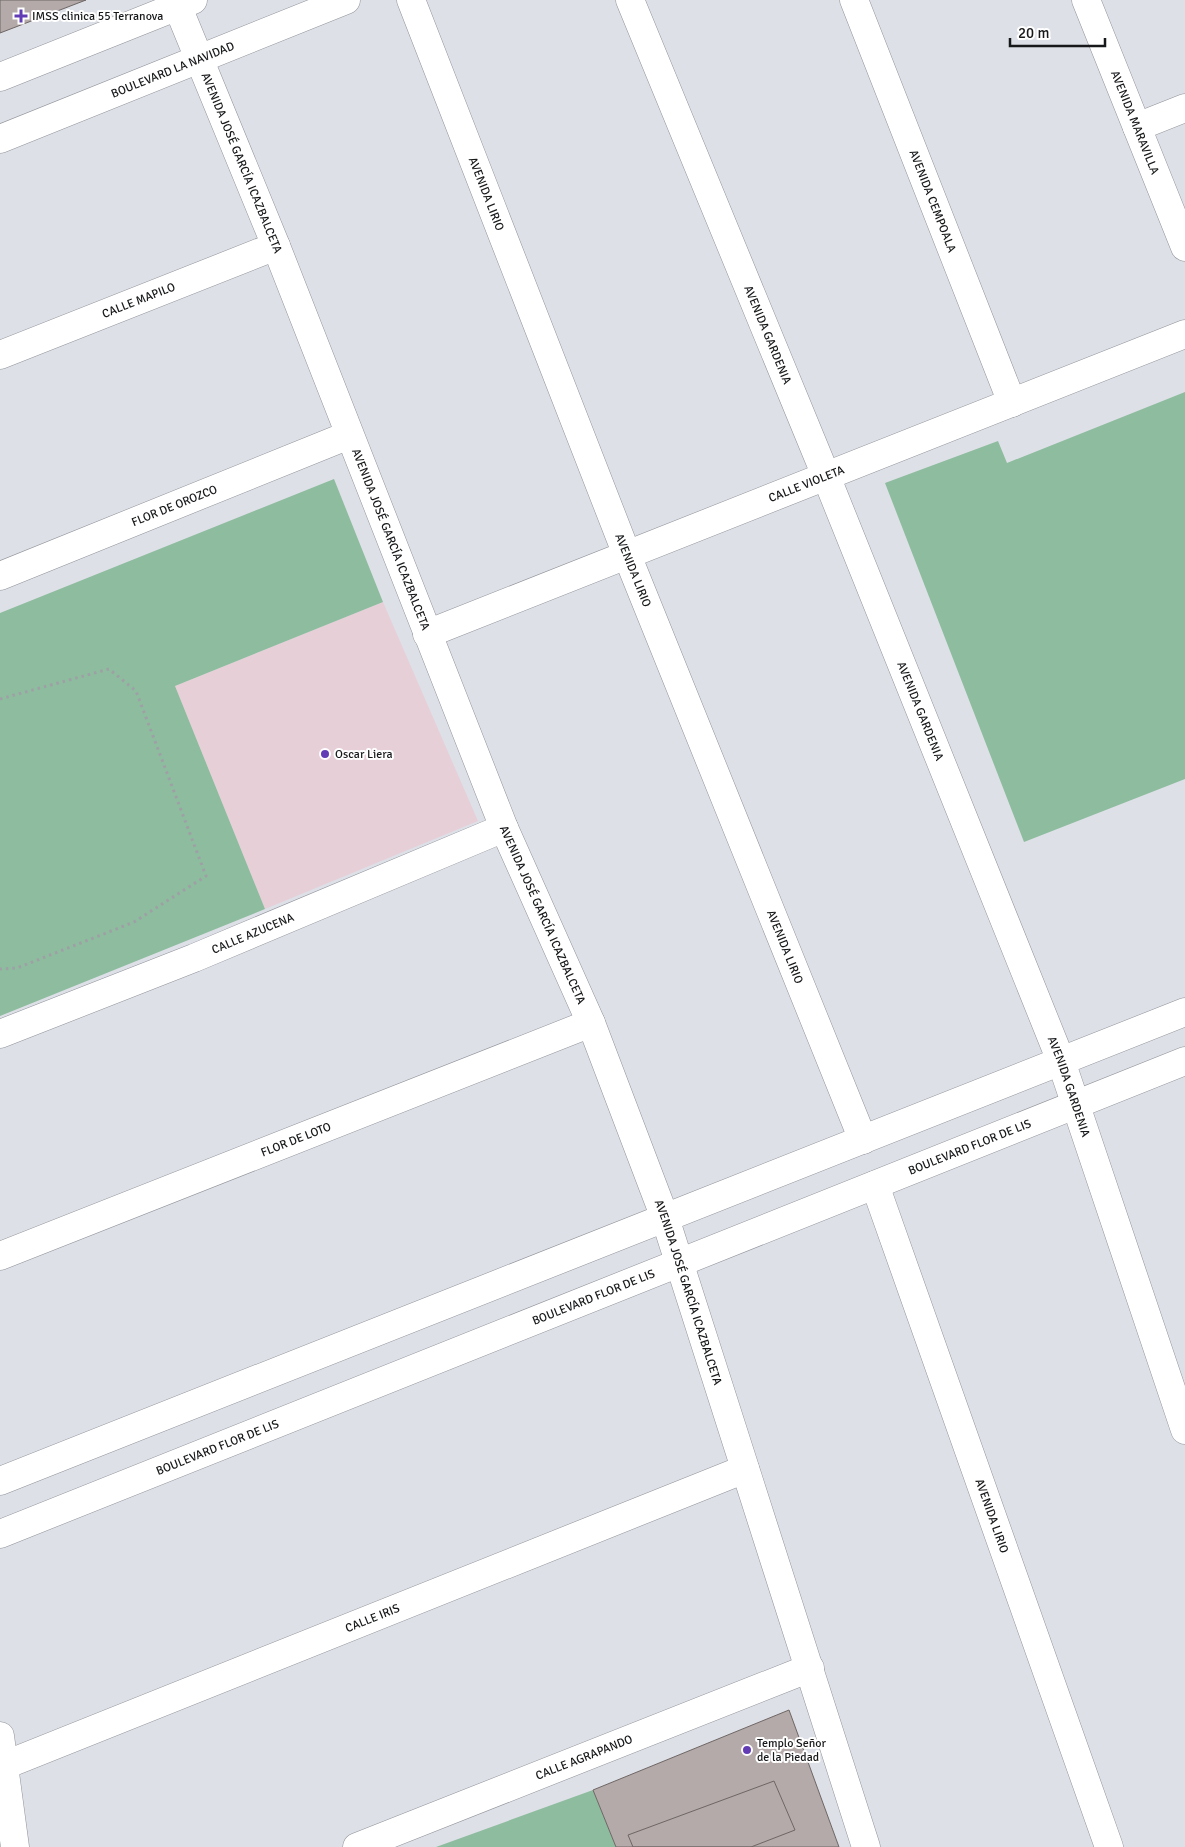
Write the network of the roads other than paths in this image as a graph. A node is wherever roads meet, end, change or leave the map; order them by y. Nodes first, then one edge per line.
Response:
1 (346, 0) edge
2 (411, 0) edge
3 (630, 0) edge
4 (854, 0) edge
5 (1086, 0) edge
6 (182, 2) edge
7 (198, 59) junction
8 (0, 77) edge
9 (1185, 108) edge
10 (1137, 127) junction
11 (0, 139) edge
12 (276, 246) junction
13 (1185, 247) edge
14 (1185, 334) edge
15 (0, 356) edge
16 (1012, 403) junction
17 (349, 435) junction
18 (826, 476) junction
19 (627, 554) junction
20 (0, 576) edge
21 (427, 634) junction
22 (504, 828) junction
23 (1185, 1012) edge
24 (591, 1023) junction
25 (0, 1034) edge
26 (1185, 1060) edge
27 (1062, 1061) junction
28 (1075, 1104) junction
29 (863, 1140) junction
30 (875, 1185) junction
31 (665, 1218) junction
32 (0, 1256) edge
33 (679, 1262) junction
34 (1185, 1430) edge
35 (745, 1469) junction
36 (0, 1481) edge
37 (0, 1534) edge
38 (810, 1668) junction
39 (0, 1736) edge
40 (2, 1766) edge
41 (15, 1847) edge
42 (357, 1847) edge
43 (866, 1847) edge
44 (1109, 1847) edge

1 - 7 street, BOULEVARD LA NAVIDAD
2 - 19 street, AVENIDA LIRIO
3 - 18 street, AVENIDA GARDENIA
4 - 16 street, AVENIDA CEMPOALA
5 - 10 street, AVENIDA MARAVILLA
6 - 7 street, AVENIDA JOSÉ GARCÍA ICAZBALCETA
6 - 8 street
7 - 11 street, BOULEVARD LA NAVIDAD
7 - 12 street, AVENIDA JOSÉ GARCÍA ICAZBALCETA
9 - 10 street
10 - 13 street, AVENIDA MARAVILLA
12 - 15 street, CALLE MAPILO
12 - 17 street, AVENIDA JOSÉ GARCÍA ICAZBALCETA
14 - 16 street, CALLE VIOLETA
16 - 18 street, CALLE VIOLETA
17 - 20 street, FLOR DE OROZCO
17 - 21 street, AVENIDA JOSÉ GARCÍA ICAZBALCETA
18 - 19 street, CALLE VIOLETA
18 - 27 street, AVENIDA GARDENIA
19 - 21 street, CALLE VIOLETA
19 - 29 street, AVENIDA LIRIO
21 - 22 street, AVENIDA JOSÉ GARCÍA ICAZBALCETA
22 - 24 street, AVENIDA JOSÉ GARCÍA ICAZBALCETA
22 - 25 street, CALLE AZUCENA
23 - 27 street
24 - 31 street, AVENIDA JOSÉ GARCÍA ICAZBALCETA
24 - 32 street, FLOR DE LOTO
26 - 28 street, BOULEVARD FLOR DE LIS
27 - 28 street, AVENIDA GARDENIA
27 - 29 street
28 - 30 street, BOULEVARD FLOR DE LIS
28 - 34 street, AVENIDA GARDENIA
29 - 31 street
30 - 33 street, BOULEVARD FLOR DE LIS
30 - 44 street, AVENIDA LIRIO
31 - 33 street, AVENIDA JOSÉ GARCÍA ICAZBALCETA
31 - 36 street
33 - 35 street, AVENIDA JOSÉ GARCÍA ICAZBALCETA
33 - 37 street, BOULEVARD FLOR DE LIS
35 - 38 street, AVENIDA JOSÉ GARCÍA ICAZBALCETA
35 - 40 street, CALLE IRIS
38 - 42 street, CALLE AGRAPANDO
38 - 43 street, AVENIDA JOSÉ GARCÍA ICAZBALCETA
39 - 40 street
40 - 41 street

